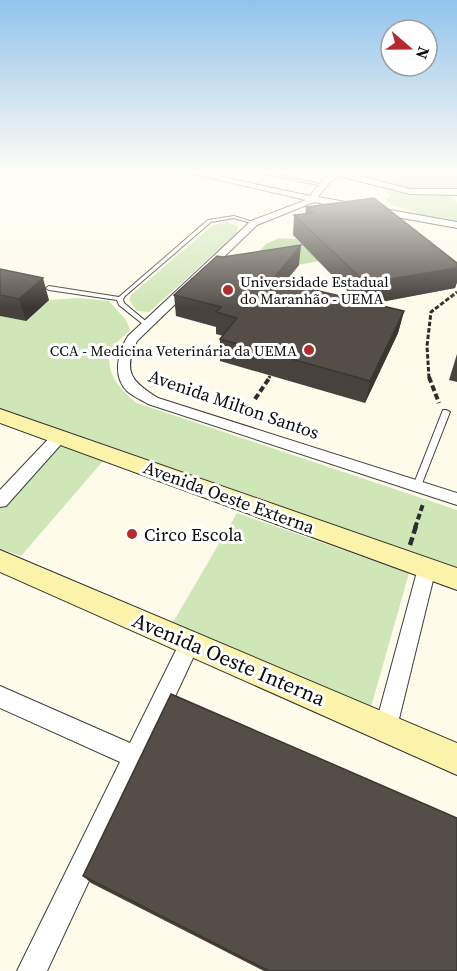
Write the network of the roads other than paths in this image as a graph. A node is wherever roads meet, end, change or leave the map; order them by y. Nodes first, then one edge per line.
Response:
1 (231, 217) edge
2 (235, 217) edge
3 (266, 217) edge
4 (414, 217) edge
5 (254, 222) junction
6 (457, 225) edge
7 (49, 288) dead end
8 (120, 299) junction
9 (146, 324) junction
10 (446, 412) road end
11 (0, 416) edge
12 (59, 437) junction
13 (423, 488) junction
14 (457, 499) edge
15 (0, 501) edge
16 (0, 561) edge
17 (427, 568) junction
18 (457, 579) edge
19 (190, 643) junction
20 (0, 697) edge
21 (387, 727) junction
22 (135, 758) junction
23 (457, 759) edge
24 (32, 971) edge

1 - 8 lane
2 - 5 lane
3 - 5 street, Avenida Milton Santos
4 - 6 street
5 - 9 street, Avenida Milton Santos
7 - 8 lane
8 - 9 lane
9 - 13 street, Avenida Milton Santos
10 - 13 lane
11 - 12 street, Avenida Oeste Externa
12 - 15 street
12 - 17 street, Avenida Oeste Externa
13 - 14 street, Avenida Milton Santos
16 - 19 street, Avenida Oeste Interna
17 - 18 street, Avenida Oeste Externa
17 - 21 street
19 - 21 street, Avenida Oeste Interna
19 - 22 street
20 - 22 street
21 - 23 street, Avenida Oeste Interna
22 - 24 street

